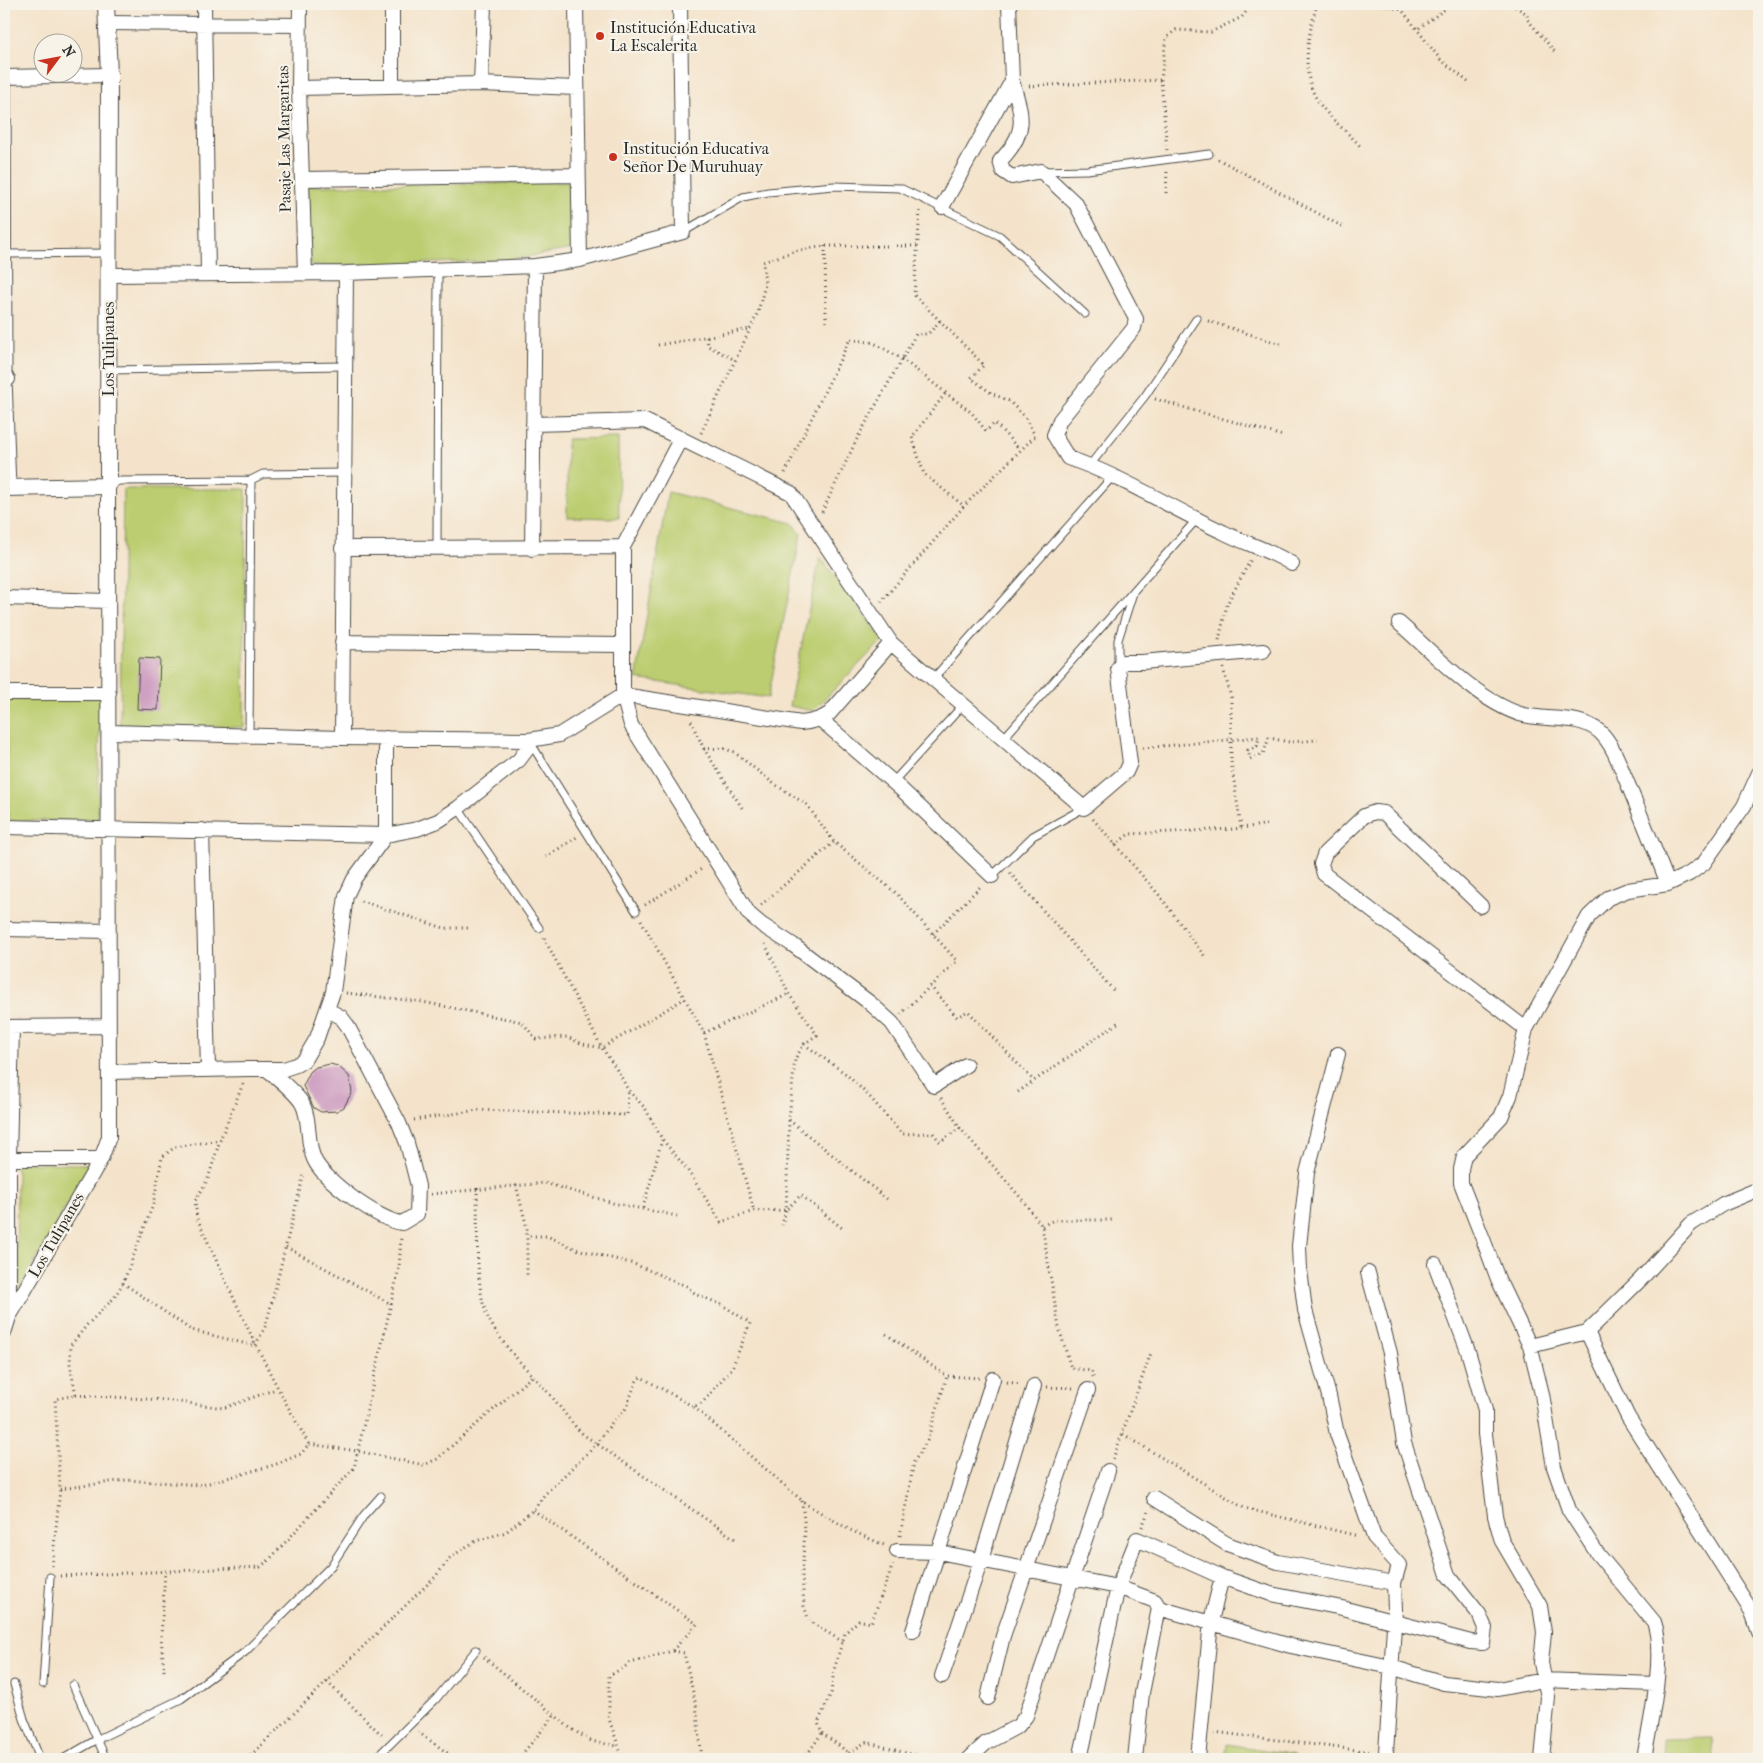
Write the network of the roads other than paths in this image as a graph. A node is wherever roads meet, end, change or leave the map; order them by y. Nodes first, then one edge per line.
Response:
1 (106, 4) edge
2 (204, 4) edge
3 (300, 4) edge
4 (392, 4) edge
5 (484, 4) edge
6 (576, 4) edge
7 (680, 4) edge
8 (1009, 4) edge
9 (106, 24) junction
10 (204, 25) junction
11 (300, 25) junction
12 (109, 76) junction
13 (6, 77) edge
14 (481, 84) junction
15 (1013, 84) junction
16 (392, 86) junction
17 (299, 88) junction
18 (576, 88) junction
19 (1208, 154) road end
20 (1041, 171) junction
21 (578, 175) junction
22 (302, 179) junction
23 (942, 207) junction
24 (683, 232) junction
25 (108, 253) junction
26 (9, 254) junction
27 (580, 260) junction
28 (535, 266) junction
29 (438, 271) junction
30 (208, 274) junction
31 (305, 274) junction
32 (346, 274) junction
33 (108, 275) junction
34 (1085, 314) dead end
35 (1197, 318) road end
36 (344, 366) junction
37 (108, 370) junction
38 (6, 378) edge
39 (532, 424) junction
40 (681, 438) junction
41 (1090, 465) junction
42 (344, 473) junction
43 (1113, 476) junction
44 (251, 480) junction
45 (108, 486) junction
46 (8, 488) edge
47 (1197, 519) junction
48 (624, 547) junction
49 (342, 548) junction
50 (437, 548) junction
51 (532, 548) junction
52 (1292, 564) dead end
53 (1134, 590) junction
54 (4, 598) edge
55 (108, 600) junction
56 (1400, 623) dead end
57 (342, 642) junction
58 (891, 643) junction
59 (622, 645) junction
60 (1263, 651) dead end
61 (1118, 668) junction
62 (932, 680) junction
63 (4, 693) edge
64 (109, 693) junction
65 (622, 695) junction
66 (962, 706) junction
67 (821, 720) junction
68 (109, 732) junction
69 (249, 736) junction
70 (342, 738) junction
71 (386, 738) junction
72 (1002, 739) junction
73 (529, 740) junction
74 (1759, 773) edge
75 (893, 782) junction
76 (458, 808) junction
77 (1084, 808) junction
78 (4, 827) edge
79 (109, 828) junction
80 (202, 830) junction
81 (386, 835) junction
82 (992, 876) joint
83 (1668, 884) junction
84 (1481, 906) dead end
85 (636, 911) road end
86 (539, 928) road end
87 (4, 929) edge
88 (109, 931) junction
89 (328, 1010) junction
90 (110, 1026) junction
91 (8, 1027) edge
92 (1526, 1029) junction
93 (1338, 1054) dead end
94 (966, 1065) dead end
95 (208, 1070) junction
96 (270, 1070) junction
97 (110, 1072) junction
98 (9, 1159) junction
99 (101, 1160) junction
100 (1759, 1189) edge
101 (1435, 1264) dead end
102 (1368, 1273) dead end
103 (6, 1316) edge
104 (1587, 1332) junction
105 (4, 1333) edge
106 (1530, 1346) junction
107 (993, 1380) dead end
108 (1034, 1386) dead end
109 (1088, 1390) road end
110 (1108, 1471) road end
111 (381, 1496) dead end
112 (1154, 1498) road end
113 (897, 1551) road end
114 (938, 1552) junction
115 (981, 1560) junction
116 (1027, 1571) junction
117 (50, 1577) road end
118 (1222, 1577) junction
119 (1073, 1578) junction
120 (1394, 1583) junction
121 (1118, 1587) junction
122 (1159, 1608) junction
123 (1211, 1621) junction
124 (1393, 1621) junction
125 (913, 1631) dead end
126 (1759, 1632) edge
127 (476, 1650) road end
128 (1391, 1666) junction
129 (942, 1676) dead end
130 (1543, 1680) junction
131 (14, 1684) dead end
132 (43, 1684) dead end
133 (1655, 1684) junction
134 (73, 1685) dead end
135 (988, 1698) dead end
136 (96, 1740) junction
137 (1386, 1753) road end
138 (40, 1759) edge
139 (63, 1759) edge
140 (106, 1759) edge
141 (376, 1759) edge
142 (968, 1759) edge
143 (1080, 1759) edge
144 (1135, 1759) edge
145 (1198, 1759) edge
146 (1542, 1759) edge
147 (1644, 1759) edge

1 - 9 street, Los Tulipanes
2 - 10 street
3 - 11 street, Pasaje Las Margaritas
4 - 16 street
5 - 14 street
6 - 18 street
7 - 24 street
8 - 15 street
9 - 10 street
9 - 12 street, Los Tulipanes
10 - 11 street
10 - 30 street
11 - 17 street, Pasaje Las Margaritas
12 - 13 street
12 - 25 street, Los Tulipanes
13 - 26 lane
14 - 16 street
14 - 18 street
15 - 20 street
15 - 23 street
16 - 17 street
17 - 22 street, Pasaje Las Margaritas
18 - 21 street
19 - 20 lane
20 - 41 street
21 - 22 street
21 - 27 street
22 - 31 street, Pasaje Las Margaritas
23 - 24 lane
23 - 34 lane
24 - 27 street
25 - 26 lane
25 - 33 street, Los Tulipanes
26 - 38 lane
27 - 28 street
28 - 29 street
28 - 39 street
29 - 32 street
29 - 50 lane
30 - 31 street
30 - 33 street
31 - 32 street
32 - 36 street
33 - 37 street, Los Tulipanes
35 - 41 lane
36 - 37 lane
36 - 42 street
37 - 45 street, Los Tulipanes
38 - 46 lane
39 - 40 street
39 - 51 street
40 - 48 street
40 - 58 street
41 - 43 street
42 - 44 lane
42 - 49 street
43 - 47 street
43 - 62 lane
44 - 45 lane
44 - 69 lane
45 - 46 street
45 - 55 street, Los Tulipanes
47 - 52 street
47 - 53 lane
48 - 51 street
48 - 59 street
49 - 50 street
49 - 57 street
50 - 51 street
53 - 61 lane
53 - 72 lane
54 - 55 street
55 - 64 street, Los Tulipanes
56 - 83 street
57 - 59 street
57 - 70 street
58 - 62 street
58 - 67 street
59 - 65 street
60 - 61 street
61 - 77 street
62 - 66 street
63 - 64 street
64 - 68 street, Los Tulipanes
65 - 67 street
65 - 73 street
65 - 94 street
66 - 72 street
66 - 75 lane
67 - 75 street
68 - 69 street
68 - 79 street, Los Tulipanes
69 - 70 street
70 - 71 street
71 - 73 street
71 - 81 street
72 - 77 street
73 - 76 street
73 - 85 lane
74 - 83 street
75 - 82 street
76 - 81 street
76 - 86 lane
77 - 82 lane
78 - 79 street
79 - 80 street
79 - 88 street, Los Tulipanes
80 - 81 street
80 - 95 street
81 - 89 street
83 - 92 street
84 - 92 street
87 - 88 street
88 - 90 street, Los Tulipanes
89 - 96 street
89 - 96 street
90 - 91 street
90 - 97 street, Los Tulipanes
91 - 98 street
92 - 106 street
93 - 120 street
95 - 96 street
95 - 97 street
97 - 99 street, Los Tulipanes
98 - 99 street
98 - 103 street
99 - 103 street, Los Tulipanes
100 - 104 street
101 - 130 street
102 - 124 street
103 - 105 street, Los Tulipanes
104 - 106 street
104 - 126 street
106 - 133 street
107 - 114 street
108 - 115 street
109 - 116 street
110 - 119 street
111 - 136 lane
112 - 120 street
113 - 114 street
114 - 115 street
114 - 125 street
115 - 116 street
115 - 129 street
116 - 119 street
116 - 135 street
117 - 132 lane
118 - 121 street
118 - 123 street
118 - 124 street
119 - 121 street
119 - 142 street
120 - 124 street
121 - 122 street
121 - 143 street
122 - 123 street
122 - 144 street
123 - 128 street
123 - 145 street
124 - 128 street
127 - 141 lane
128 - 130 street
128 - 137 street
130 - 133 street
130 - 146 street
131 - 138 lane
133 - 147 street
134 - 136 lane
136 - 139 lane
136 - 140 lane

